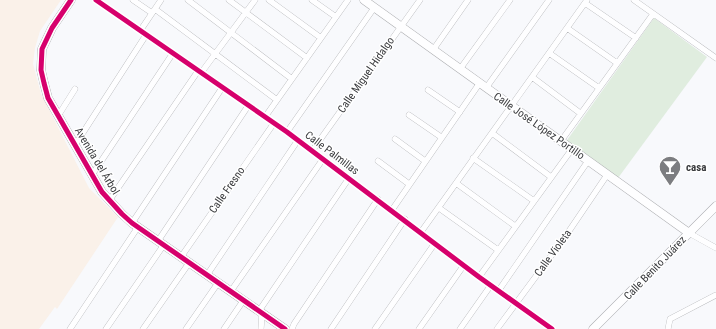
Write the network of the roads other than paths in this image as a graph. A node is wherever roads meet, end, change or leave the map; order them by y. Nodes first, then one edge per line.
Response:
1 (71, 0) edge
2 (96, 0) edge
3 (133, 0) edge
4 (161, 0) edge
5 (188, 0) edge
6 (229, 0) edge
7 (255, 0) edge
8 (269, 0) edge
9 (312, 0) edge
10 (348, 0) edge
11 (364, 0) edge
12 (420, 0) edge
13 (468, 0) edge
14 (510, 0) edge
15 (548, 0) edge
16 (634, 0) edge
17 (586, 1) edge
18 (373, 4) edge
19 (153, 11) junction
20 (245, 12) junction
21 (653, 14) junction
22 (336, 17) junction
23 (401, 27) junction
24 (567, 28) junction
25 (140, 31) junction
26 (230, 34) junction
27 (146, 35) junction
28 (321, 38) junction
29 (636, 38) junction
30 (433, 50) junction
31 (173, 53) junction
32 (216, 53) junction
33 (550, 53) junction
34 (307, 58) junction
35 (716, 58) edge
36 (617, 63) junction
37 (460, 69) junction
38 (200, 72) junction
39 (532, 77) junction
40 (292, 79) junction
41 (482, 86) junction
42 (222, 88) junction
43 (598, 88) junction
44 (75, 89) dead end
45 (428, 90) dead end
46 (278, 100) junction
47 (248, 106) junction
48 (510, 106) junction
49 (460, 112) junction
50 (580, 113) junction
51 (409, 115) dead end
52 (58, 116) junction
53 (265, 117) junction
54 (274, 123) junction
55 (287, 132) junction
56 (492, 133) junction
57 (441, 138) junction
58 (394, 139) dead end
59 (298, 140) junction
60 (561, 141) junction
61 (75, 145) junction
62 (572, 149) junction
63 (312, 151) junction
64 (473, 158) junction
65 (323, 159) junction
66 (425, 160) junction
67 (378, 161) dead end
68 (588, 161) junction
69 (92, 175) junction
70 (607, 175) junction
71 (551, 177) junction
72 (350, 178) junction
73 (456, 182) junction
74 (409, 184) junction
75 (378, 200) junction
76 (109, 201) junction
77 (534, 201) junction
78 (716, 206) edge
79 (438, 208) junction
80 (392, 210) junction
81 (404, 219) junction
82 (135, 225) junction
83 (515, 226) junction
84 (421, 232) junction
85 (689, 233) junction
86 (160, 243) junction
87 (435, 243) junction
88 (716, 248) edge
89 (498, 250) junction
90 (181, 257) junction
91 (189, 263) junction
92 (464, 265) junction
93 (207, 275) junction
94 (479, 277) junction
95 (218, 283) junction
96 (491, 285) junction
97 (499, 290) junction
98 (230, 291) junction
99 (716, 295) edge
100 (243, 300) junction
101 (516, 303) junction
102 (260, 312) junction
103 (228, 322) junction
104 (70, 329) edge
105 (106, 329) edge
106 (143, 329) edge
107 (186, 329) edge
108 (224, 329) edge
109 (230, 329) edge
110 (261, 329) edge
111 (285, 329) edge
112 (292, 329) edge
113 (331, 329) edge
114 (375, 329) edge
115 (419, 329) edge
116 (460, 329) edge
117 (497, 329) edge
118 (552, 329) edge
119 (593, 329) edge
120 (668, 329) edge

1 - 52 street, Avenida del Árbol
2 - 25 street, Calle Palmillas
3 - 19 street
4 - 19 street
5 - 26 street
6 - 20 street
7 - 20 street
8 - 28 street
9 - 22 street
10 - 22 street
11 - 18 street, Calle José López Portillo
12 - 23 street, Calle Miguel Hidalgo
13 - 30 street
14 - 37 street
15 - 41 street
16 - 21 street
17 - 24 street
17 - 29 street
18 - 23 street, Calle José López Portillo
18 - 55 street
19 - 25 street
19 - 32 street
20 - 26 street
20 - 34 street
21 - 29 street
21 - 35 street
22 - 28 street
23 - 30 street, Calle José López Portillo
23 - 63 street, Calle Miguel Hidalgo
24 - 33 street
24 - 36 street
25 - 27 street, Calle Palmillas
26 - 32 street
26 - 40 street
27 - 31 street, Calle Palmillas
27 - 61 street
28 - 34 street
29 - 36 street
30 - 37 street, Calle José López Portillo
31 - 38 street, Calle Palmillas
31 - 69 street
32 - 38 street
32 - 46 street
33 - 39 street
33 - 43 street
34 - 40 street
36 - 43 street
37 - 41 street, Calle José López Portillo
38 - 42 street, Calle Palmillas
38 - 76 street
39 - 48 street
39 - 50 street
40 - 46 street
41 - 48 street, Calle José López Portillo
41 - 49 street
42 - 47 street, Calle Palmillas
42 - 82 street
43 - 50 street
44 - 52 street
45 - 49 street
46 - 53 street
47 - 53 street, Calle Palmillas
47 - 86 street
48 - 56 street
48 - 60 street, Calle José López Portillo
49 - 57 street
50 - 60 street
51 - 57 street
52 - 61 street, Avenida del Árbol
53 - 54 street, Calle Palmillas
54 - 55 street, Calle Palmillas
54 - 90 street, Calle Fresno
55 - 59 street, Calle Palmillas
56 - 64 street
56 - 71 street
57 - 66 street
58 - 66 street
59 - 63 street, Calle Palmillas
59 - 93 street
60 - 62 street, Calle José López Portillo
61 - 69 street, Avenida del Árbol
62 - 68 street, Calle José López Portillo
62 - 71 street
63 - 65 street, Calle Palmillas
64 - 73 street
64 - 77 street
65 - 72 street, Calle Palmillas
65 - 98 street
66 - 74 street
67 - 74 street
68 - 70 street, Calle José López Portillo
68 - 97 street
69 - 76 street, Avenida del Árbol
70 - 85 street, Calle José López Portillo
70 - 101 street, Calle Violeta
71 - 77 street
72 - 75 street, Calle Palmillas
72 - 102 street
73 - 79 street
73 - 83 street
74 - 80 street
75 - 80 street, Calle Palmillas
75 - 112 street
76 - 82 street, Avenida del Árbol
77 - 83 street
78 - 85 street, Calle Benito Juárez
79 - 84 street
79 - 89 street
80 - 81 street, Calle Palmillas
81 - 84 street, Calle Palmillas
81 - 113 street
82 - 86 street, Avenida del Árbol
82 - 104 street
83 - 89 street
84 - 87 street, Calle Palmillas
85 - 88 street, Calle José López Portillo
85 - 119 street, Calle Benito Juárez
86 - 90 street, Avenida del Árbol
86 - 105 street
87 - 92 street, Calle Palmillas
87 - 114 street
89 - 94 street
90 - 91 street, Avenida del Árbol
91 - 93 street, Avenida del Árbol
91 - 106 street
92 - 94 street, Calle Palmillas
92 - 115 street
93 - 95 street, Avenida del Árbol
94 - 96 street, Calle Palmillas
95 - 98 street, Avenida del Árbol
95 - 107 street
96 - 97 street, Calle Palmillas
96 - 116 street
97 - 101 street, Calle Palmillas
98 - 100 street, Avenida del Árbol
99 - 120 street
100 - 102 street, Avenida del Árbol
100 - 103 street
101 - 117 street, Calle Violeta
101 - 118 street, Calle Palmillas
102 - 110 street
102 - 111 street, Avenida del Árbol
103 - 108 street
103 - 109 street

